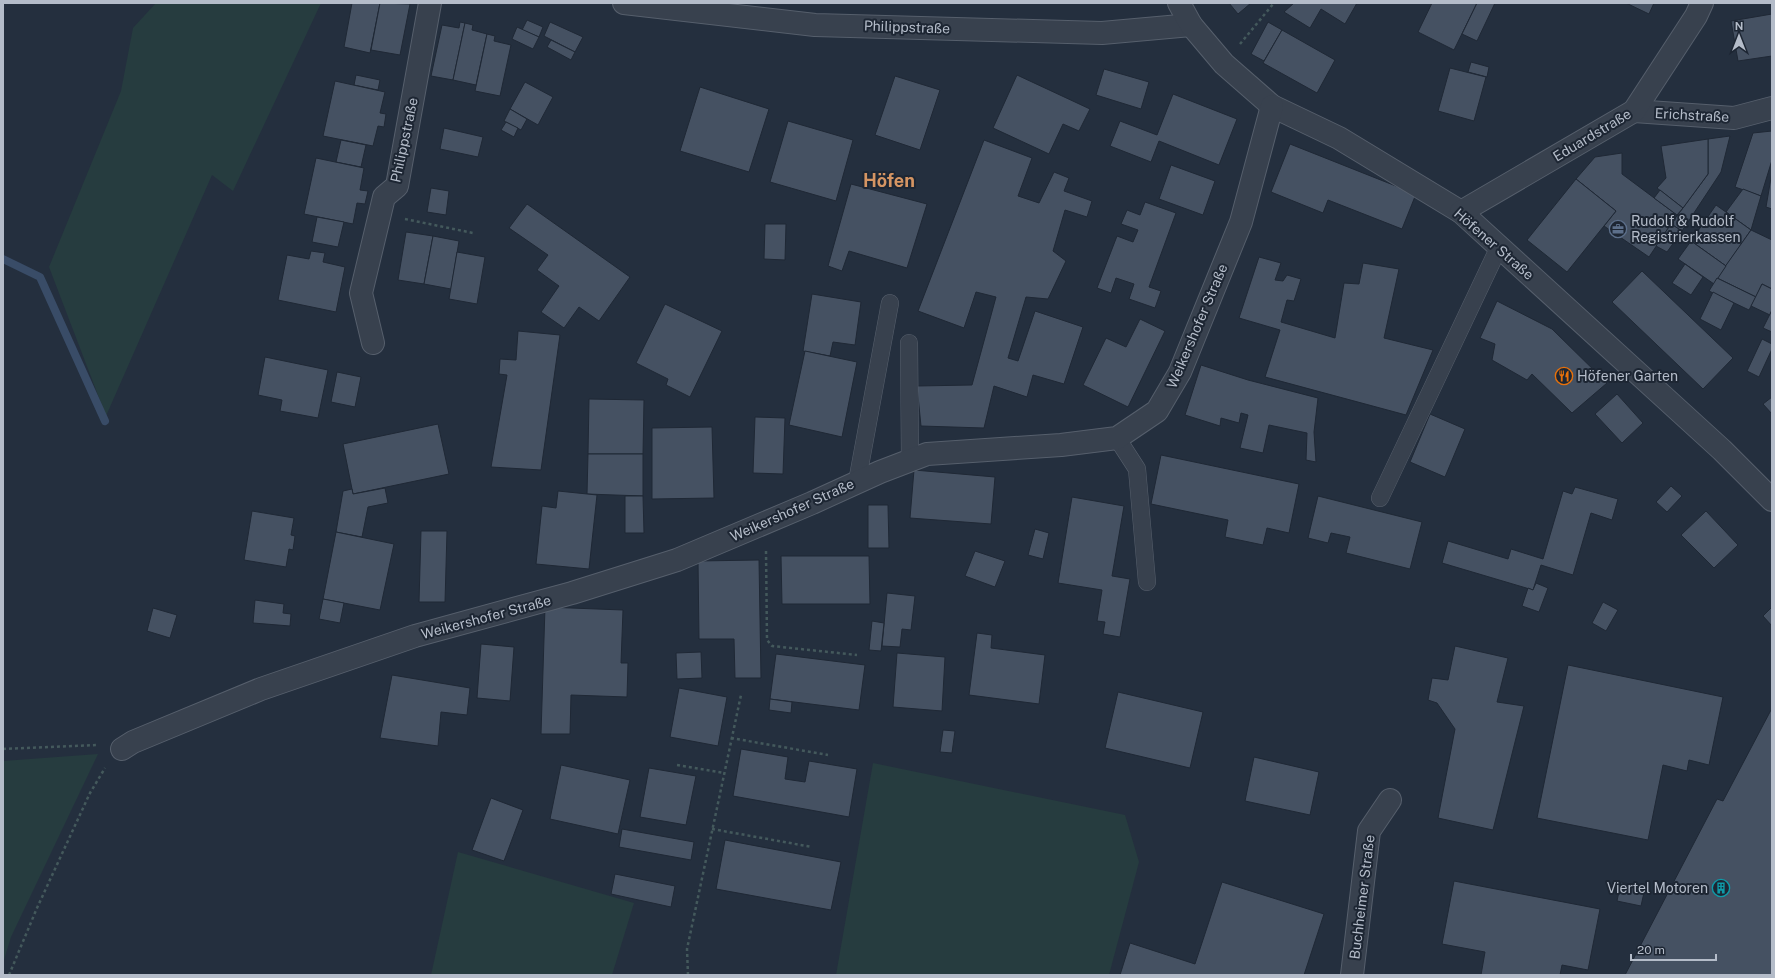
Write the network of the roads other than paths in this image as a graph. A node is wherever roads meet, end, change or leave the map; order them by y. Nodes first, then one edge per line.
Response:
1 (430, 3) edge
2 (624, 3) edge
3 (1179, 3) edge
4 (1702, 3) edge
5 (1191, 25) junction
6 (1272, 106) junction
7 (1772, 108) edge
8 (1634, 111) junction
9 (1461, 212) junction
10 (1499, 247) junction
11 (890, 303) dead end
12 (373, 343) dead end
13 (909, 343) dead end
14 (1118, 438) junction
15 (910, 460) junction
16 (857, 482) junction
17 (1380, 498) dead end
18 (1772, 500) edge
19 (1147, 582) dead end
20 (122, 749) road end
21 (1390, 800) dead end
22 (1352, 975) edge

1 - 12 street, Philippstraße
2 - 5 street, Philippstraße
3 - 5 street, Höfener Straße
4 - 8 street, Eduardstraße
5 - 6 street, Höfener Straße
6 - 9 street, Höfener Straße
6 - 14 street, Weikershofer Straße
7 - 8 street, Erichstraße
8 - 9 street, Eduardstraße
9 - 10 street, Höfener Straße
10 - 17 lane
10 - 18 street, Höfener Straße
11 - 16 lane
13 - 15 lane
14 - 15 street, Weikershofer Straße
14 - 19 lane
15 - 16 street, Weikershofer Straße
16 - 20 street, Weikershofer Straße
21 - 22 street, Buchheimer Straße

